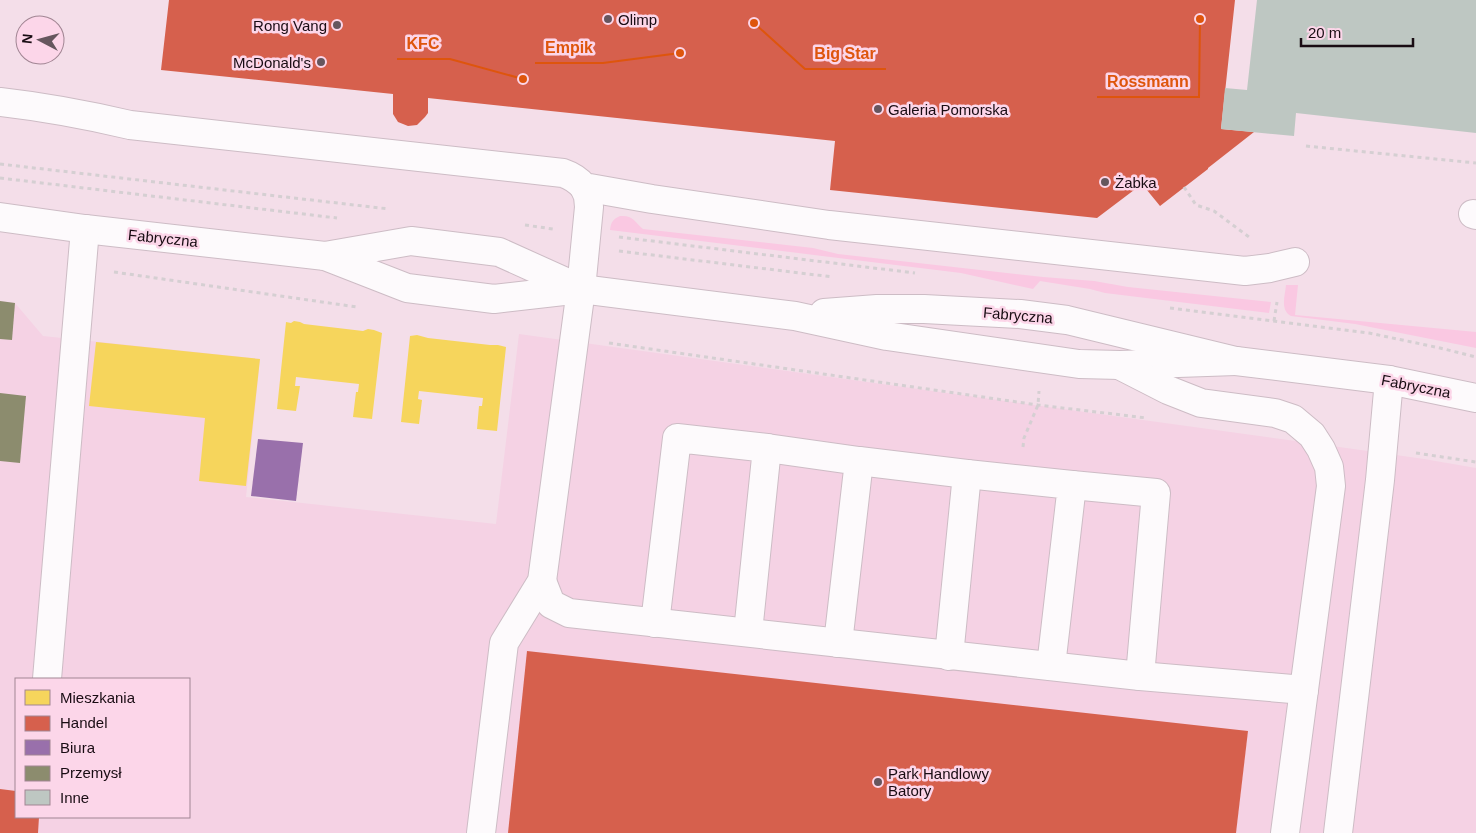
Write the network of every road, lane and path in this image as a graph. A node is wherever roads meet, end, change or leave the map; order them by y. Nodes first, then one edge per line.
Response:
1 (0, 102) edge
2 (1306, 146) dead end
3 (1476, 163) edge
4 (0, 164) edge
5 (0, 178) edge
6 (584, 187) junction
7 (397, 210) dead end
8 (0, 217) edge
9 (346, 219) dead end
10 (516, 224) dead end
11 (85, 229) junction
12 (584, 240) junction
13 (325, 256) junction
14 (1295, 262) dead end
15 (82, 268) junction
16 (916, 273) dead end
17 (836, 277) dead end
18 (581, 288) junction
19 (365, 308) dead end
20 (795, 316) junction
21 (574, 338) junction
22 (1236, 361) junction
23 (1120, 365) junction
24 (1389, 380) junction
25 (1476, 398) edge
26 (1156, 420) dead end
27 (767, 448) junction
28 (1383, 448) junction
29 (859, 461) junction
30 (1476, 462) edge
31 (967, 474) junction
32 (1072, 485) junction
33 (542, 581) junction
34 (655, 623) junction
35 (748, 632) junction
36 (838, 643) junction
37 (949, 656) junction
38 (1051, 666) junction
39 (1140, 676) junction
40 (47, 678) edge
41 (1304, 690) junction
42 (481, 833) edge
43 (1285, 833) edge
44 (1338, 833) edge

1 - 6 street
2 - 3 path
4 - 7 path
5 - 9 path
6 - 12 street
6 - 14 street
8 - 11 street, Fabryczna
10 - 12 path
11 - 13 street, Fabryczna
11 - 15 street
12 - 16 path
12 - 17 path
12 - 18 street
13 - 18 street, Fabryczna
13 - 18 street, Fabryczna
15 - 19 path
15 - 40 street
18 - 20 street, Fabryczna
18 - 21 street
20 - 22 street, Fabryczna
20 - 23 street, Fabryczna
21 - 26 path
21 - 33 street
22 - 23 street, Fabryczna
22 - 24 street, Fabryczna
23 - 41 street
24 - 25 street, Fabryczna
24 - 28 street
27 - 29 street
27 - 34 street
27 - 35 street
28 - 30 path
28 - 44 street
29 - 31 street
29 - 36 street
31 - 32 street
31 - 37 street
32 - 38 street
32 - 39 street
33 - 34 street
33 - 42 street
34 - 35 street
35 - 36 street
36 - 37 street
37 - 38 street
38 - 39 street
39 - 41 street
41 - 43 street

